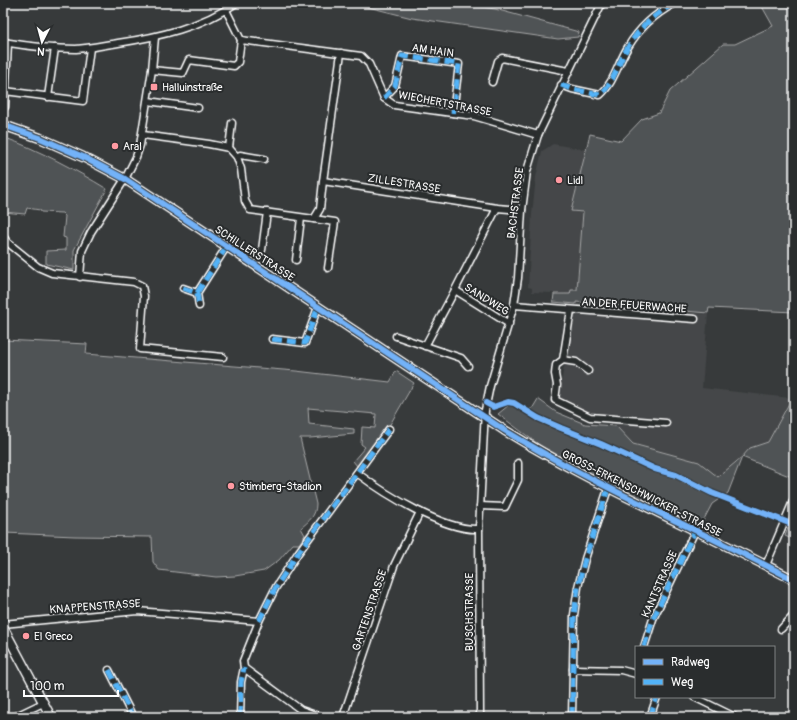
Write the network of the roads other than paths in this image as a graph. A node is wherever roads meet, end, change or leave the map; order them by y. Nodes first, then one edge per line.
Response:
1 (236, 3) edge
2 (602, 3) edge
3 (675, 3) edge
4 (226, 10) junction
5 (155, 37) junction
6 (241, 40) junction
7 (6, 43) edge
8 (55, 48) junction
9 (90, 48) junction
10 (341, 53) junction
11 (152, 70) junction
12 (568, 71) junction
13 (492, 82) dead end
14 (561, 85) junction
15 (5, 91) junction
16 (48, 97) junction
17 (384, 98) junction
18 (148, 101) junction
19 (5, 107) dead end
20 (198, 108) dead end
21 (453, 113) junction
22 (232, 123) dead end
23 (3, 125) edge
24 (143, 135) junction
25 (538, 135) junction
26 (229, 148) junction
27 (237, 157) junction
28 (264, 158) dead end
29 (125, 179) junction
30 (323, 181) junction
31 (497, 208) junction
32 (522, 210) junction
33 (267, 212) junction
34 (301, 218) junction
35 (314, 219) junction
36 (4, 226) edge
37 (3, 231) edge
38 (3, 236) edge
39 (227, 246) junction
40 (262, 250) dead end
41 (296, 260) dead end
42 (328, 268) dead end
43 (80, 277) junction
44 (183, 288) dead end
45 (455, 290) junction
46 (197, 293) junction
47 (514, 304) junction
48 (199, 306) dead end
49 (318, 307) junction
50 (571, 310) junction
51 (695, 319) dead end
52 (509, 324) junction
53 (396, 336) dead end
54 (272, 339) dead end
55 (425, 346) junction
56 (223, 357) dead end
57 (563, 360) junction
58 (468, 366) dead end
59 (588, 371) dead end
60 (485, 417) junction
61 (666, 423) dead end
62 (389, 429) dead end
63 (518, 463) dead end
64 (357, 473) junction
65 (608, 489) junction
66 (794, 498) edge
67 (480, 506) junction
68 (420, 512) junction
69 (479, 529) junction
70 (696, 531) junction
71 (766, 565) junction
72 (794, 580) edge
73 (794, 615) edge
74 (259, 621) junction
75 (3, 624) edge
76 (3, 627) edge
77 (781, 629) dead end
78 (644, 646) edge
79 (244, 668) junction
80 (573, 669) junction
81 (109, 670) dead end
82 (635, 674) edge
83 (657, 698) edge
84 (696, 698) edge
85 (44, 703) junction
86 (14, 717) edge
87 (51, 717) edge
88 (133, 717) edge
89 (240, 717) edge
90 (321, 717) edge
91 (343, 717) edge
92 (480, 717) edge
93 (572, 717) edge
94 (650, 717) edge
95 (735, 717) edge

1 - 4 street
2 - 12 street, BACHSTRASSE
3 - 14 street
4 - 5 street
4 - 6 street
5 - 9 street
5 - 11 street
6 - 10 street, WIECHERTSTRASSE
6 - 11 street
7 - 8 street
7 - 15 street
8 - 9 street
8 - 16 street
9 - 16 street
10 - 17 street, WIECHERTSTRASSE
10 - 30 street
11 - 18 street
12 - 13 street
12 - 14 street, BACHSTRASSE
14 - 25 street, BACHSTRASSE
15 - 16 street
15 - 19 street
17 - 21 street, WIECHERTSTRASSE
17 - 21 street, AM HAIN
18 - 20 street
18 - 24 street
21 - 25 street, WIECHERTSTRASSE
22 - 26 street
23 - 29 main road, SCHILLERSTRASSE
24 - 26 street
24 - 29 street
25 - 32 street, BACHSTRASSE
26 - 27 street
27 - 28 street
27 - 33 street
29 - 39 main road, SCHILLERSTRASSE
29 - 43 street
30 - 31 street, ZILLESTRASSE
30 - 35 street
31 - 32 street, ZILLESTRASSE
31 - 45 street, BACHSTRASSE
32 - 47 street, BACHSTRASSE
33 - 34 street
33 - 40 street
34 - 35 street
34 - 41 street
35 - 42 street
36 - 37 street
38 - 43 street
39 - 46 street, SCHILLERSTRASSE
39 - 49 main road, SCHILLERSTRASSE
43 - 56 street
44 - 46 street
45 - 52 street, SANDWEG
45 - 55 street, BACHSTRASSE
46 - 48 street
47 - 50 street, AN DER FEUERWACHE
47 - 52 street, BACHSTRASSE
49 - 54 street
49 - 60 main road, SCHILLERSTRASSE
50 - 51 street, AN DER FEUERWACHE
50 - 57 street, AN DER FEUERWACHE
52 - 60 street, BACHSTRASSE
53 - 55 street
55 - 58 street
57 - 59 street
57 - 61 street, AN DER FEUERWACHE
60 - 65 main road, GROSS-ERKENSCHWICKER-STRASSE
60 - 67 street, BUSCHSTRASSE
62 - 64 street
63 - 67 street
64 - 68 street
64 - 74 street
65 - 70 main road, GROSS-ERKENSCHWICKER-STRASSE
65 - 80 street
66 - 71 street
67 - 69 street, BUSCHSTRASSE
68 - 69 street
68 - 91 street, GARTENSTRASSE
69 - 92 street, BUSCHSTRASSE
70 - 71 main road, GROSS-ERKENSCHWICKER-STRASSE
70 - 78 street, KANTSTRASSE
71 - 72 main road, GROSS-ERKENSCHWICKER-STRASSE
73 - 77 street
74 - 75 street, KNAPPENSTRASSE
74 - 79 street
76 - 85 main road
79 - 89 street
79 - 90 street
80 - 82 street
80 - 93 street
81 - 88 street
83 - 94 street
84 - 95 street
85 - 86 street
85 - 87 main road

